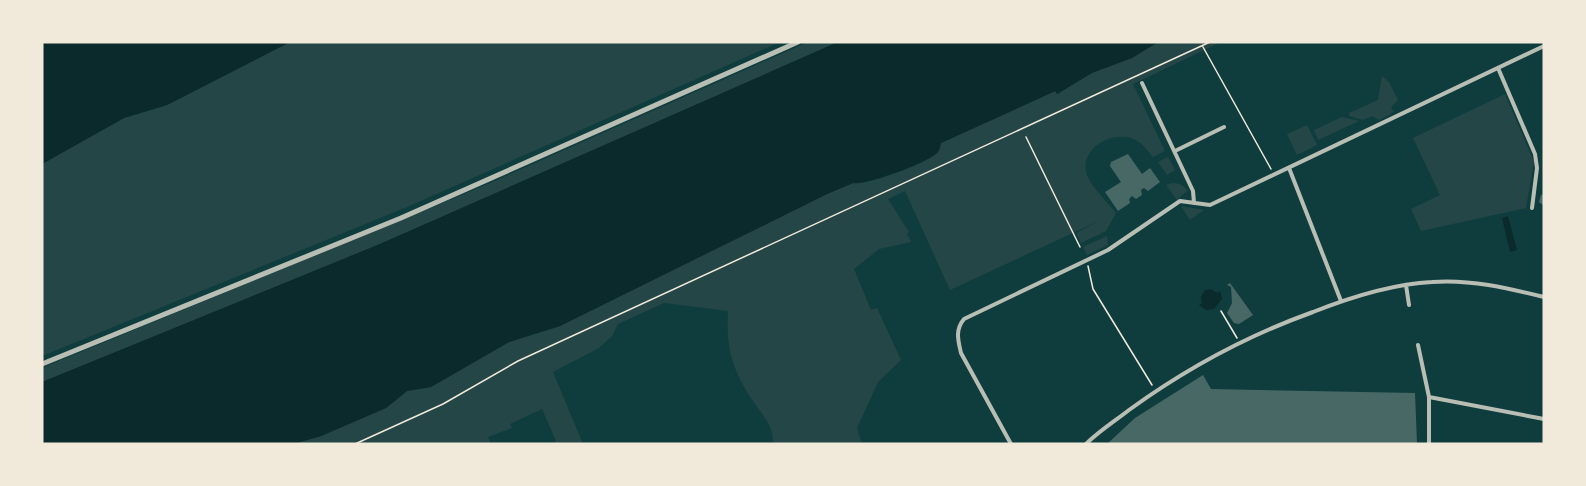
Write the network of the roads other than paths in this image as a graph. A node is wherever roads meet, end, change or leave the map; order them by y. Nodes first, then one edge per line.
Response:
1 (798, 42) edge
2 (1544, 46) edge
3 (1498, 68) junction
4 (1143, 83) dead end
5 (1224, 127) dead end
6 (1174, 152) junction
7 (1289, 168) junction
8 (1194, 202) junction
9 (1532, 208) dead end
10 (1406, 285) junction
11 (1544, 297) edge
12 (1341, 301) junction
13 (1409, 305) dead end
14 (1418, 345) dead end
15 (42, 364) edge
16 (1429, 397) junction
17 (1544, 420) edge
18 (1011, 444) edge
19 (1086, 444) edge
20 (1429, 444) edge

1 - 15 street
2 - 3 street
3 - 7 street
3 - 9 street
4 - 6 street
5 - 6 street
6 - 8 street
7 - 8 street
7 - 12 street
8 - 18 street
10 - 11 street
10 - 12 street
10 - 13 street
12 - 19 street
14 - 16 street
16 - 17 street
16 - 20 street

